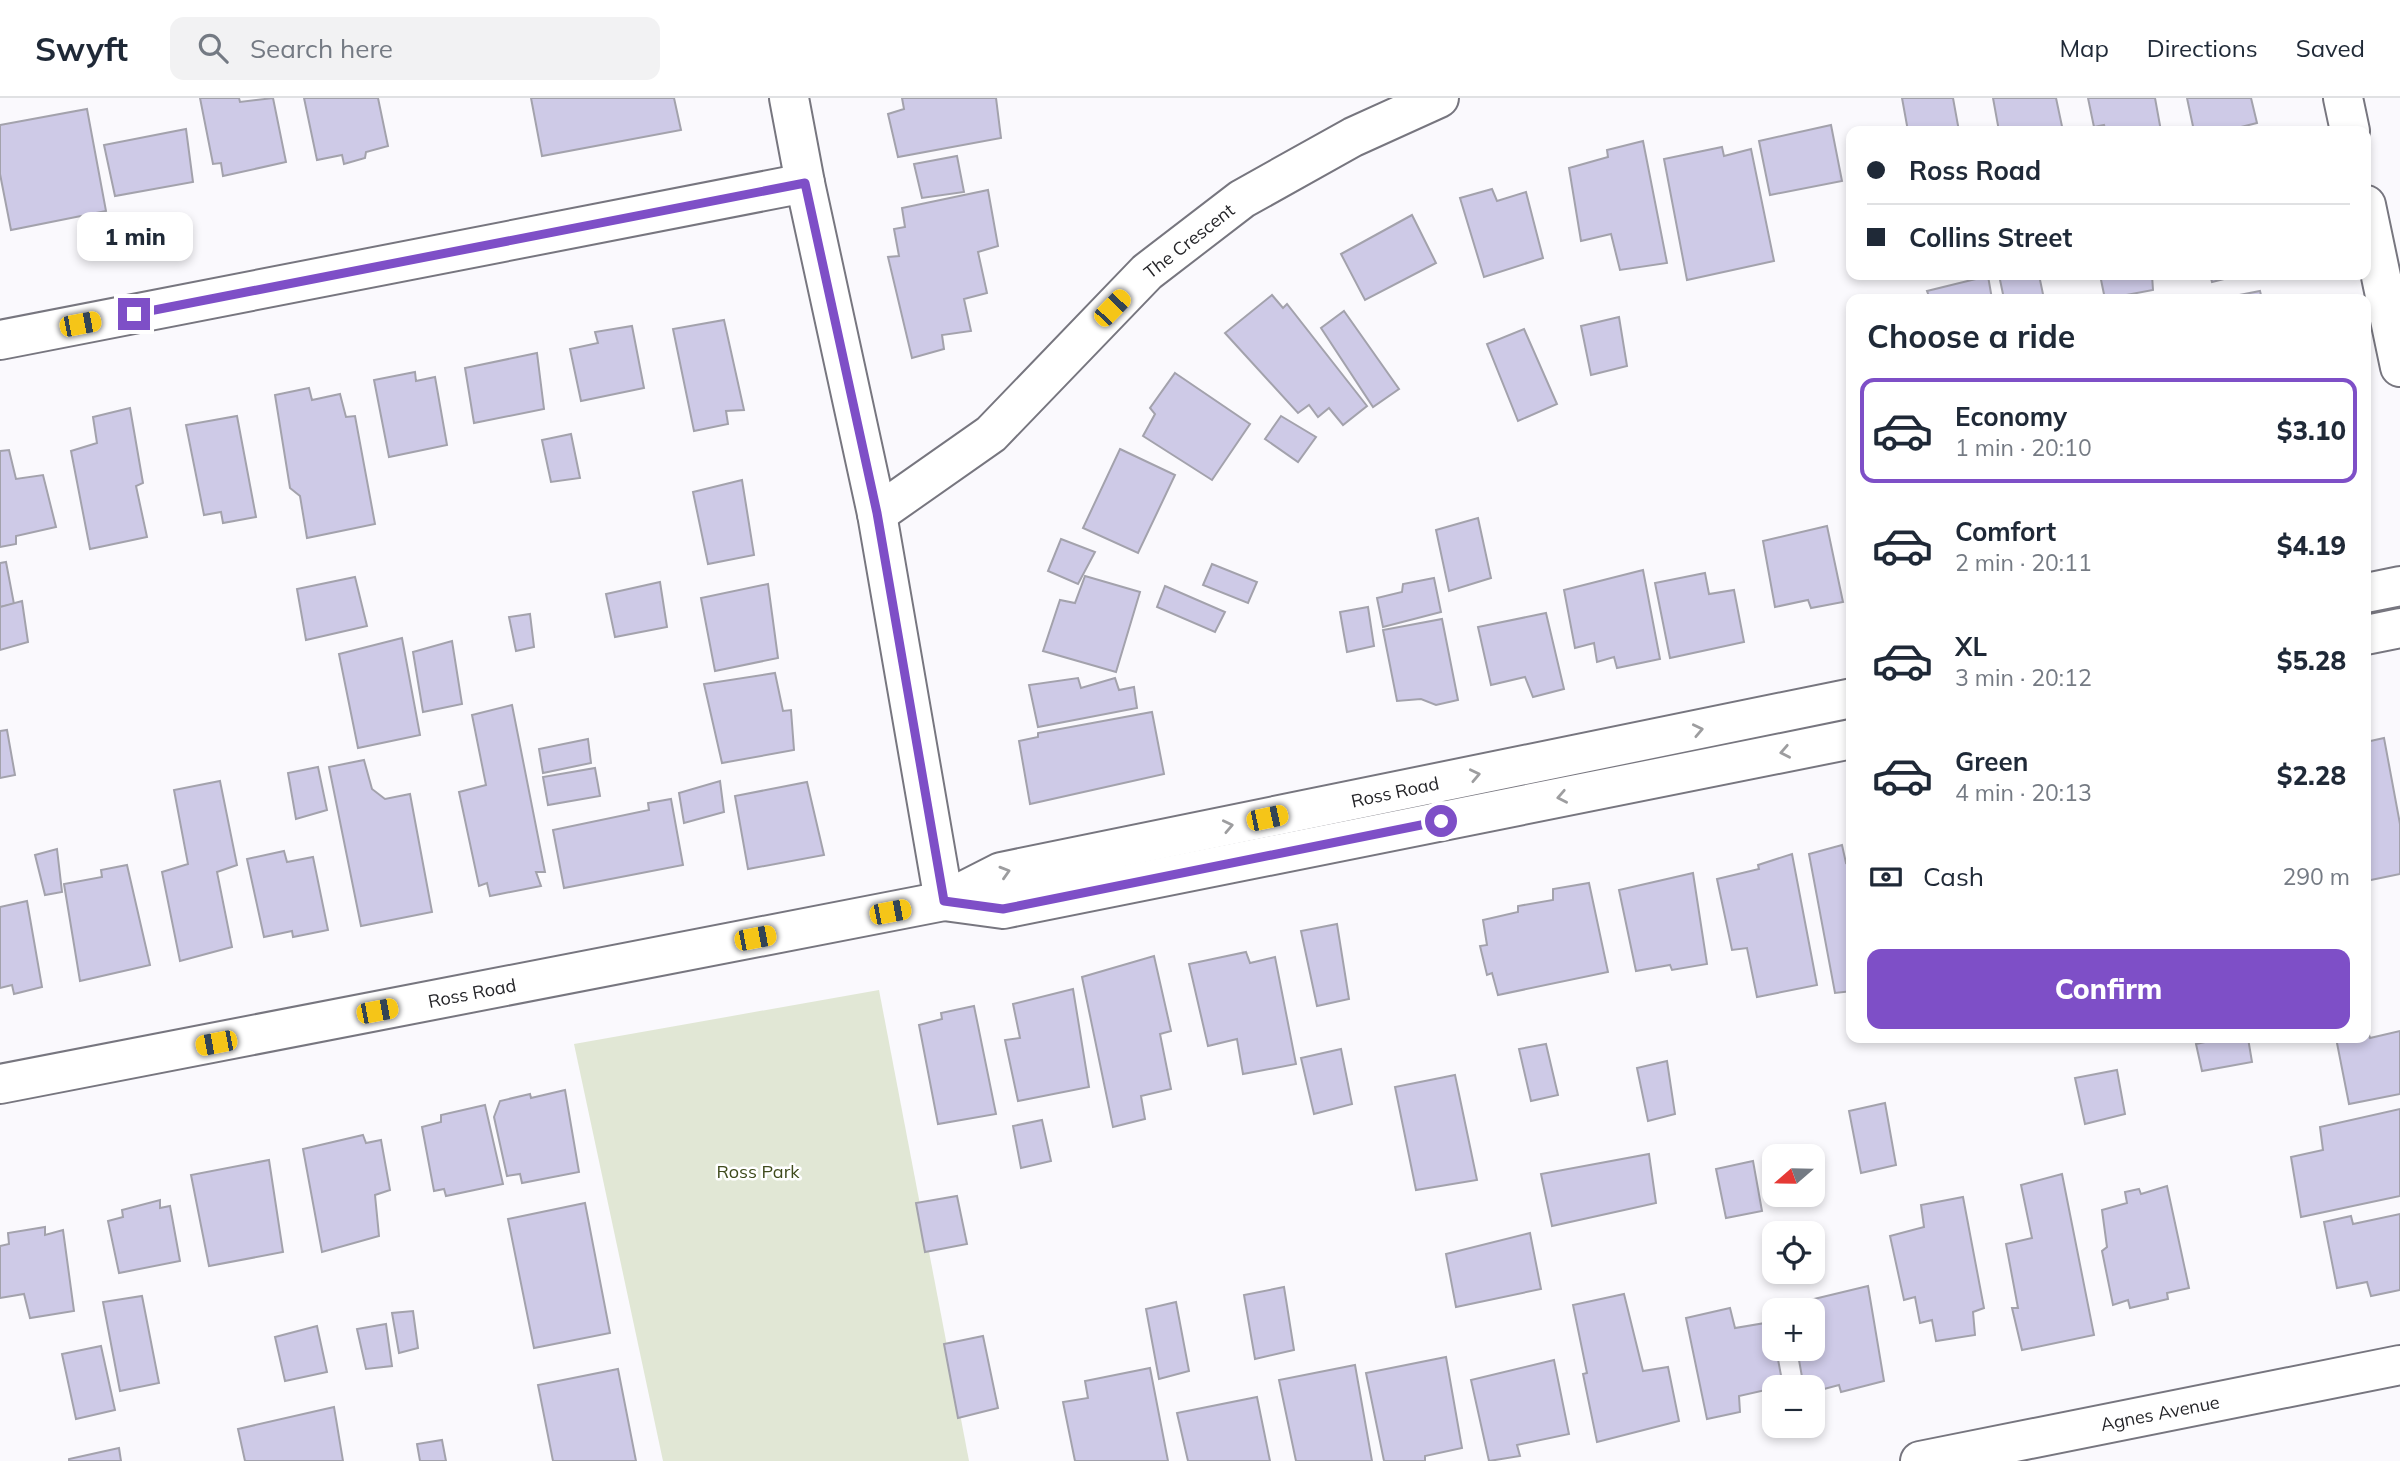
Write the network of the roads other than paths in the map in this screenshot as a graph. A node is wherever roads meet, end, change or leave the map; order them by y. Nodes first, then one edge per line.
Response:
1 (789, 98) edge
2 (1439, 98) edge
3 (2343, 98) edge
4 (2349, 126) edge
5 (805, 183) junction
6 (2371, 229) edge
7 (0, 340) edge
8 (2400, 367) edge
9 (877, 513) junction
10 (2400, 586) edge
11 (2371, 592) edge
12 (2400, 628) edge
13 (2371, 634) edge
14 (1846, 699) edge
15 (1846, 739) edge
16 (944, 901) junction
17 (0, 1084) edge
18 (2400, 1365) edge
19 (1920, 1461) edge

1 - 5 street
2 - 9 street, The Crescent
3 - 4 street
5 - 7 street
5 - 9 street
6 - 8 street
9 - 16 street
10 - 11 street
12 - 13 street
16 -> 14 street, Ross Road
15 -> 16 street, Ross Road
16 - 17 street, Ross Road
18 - 19 street, Agnes Avenue

